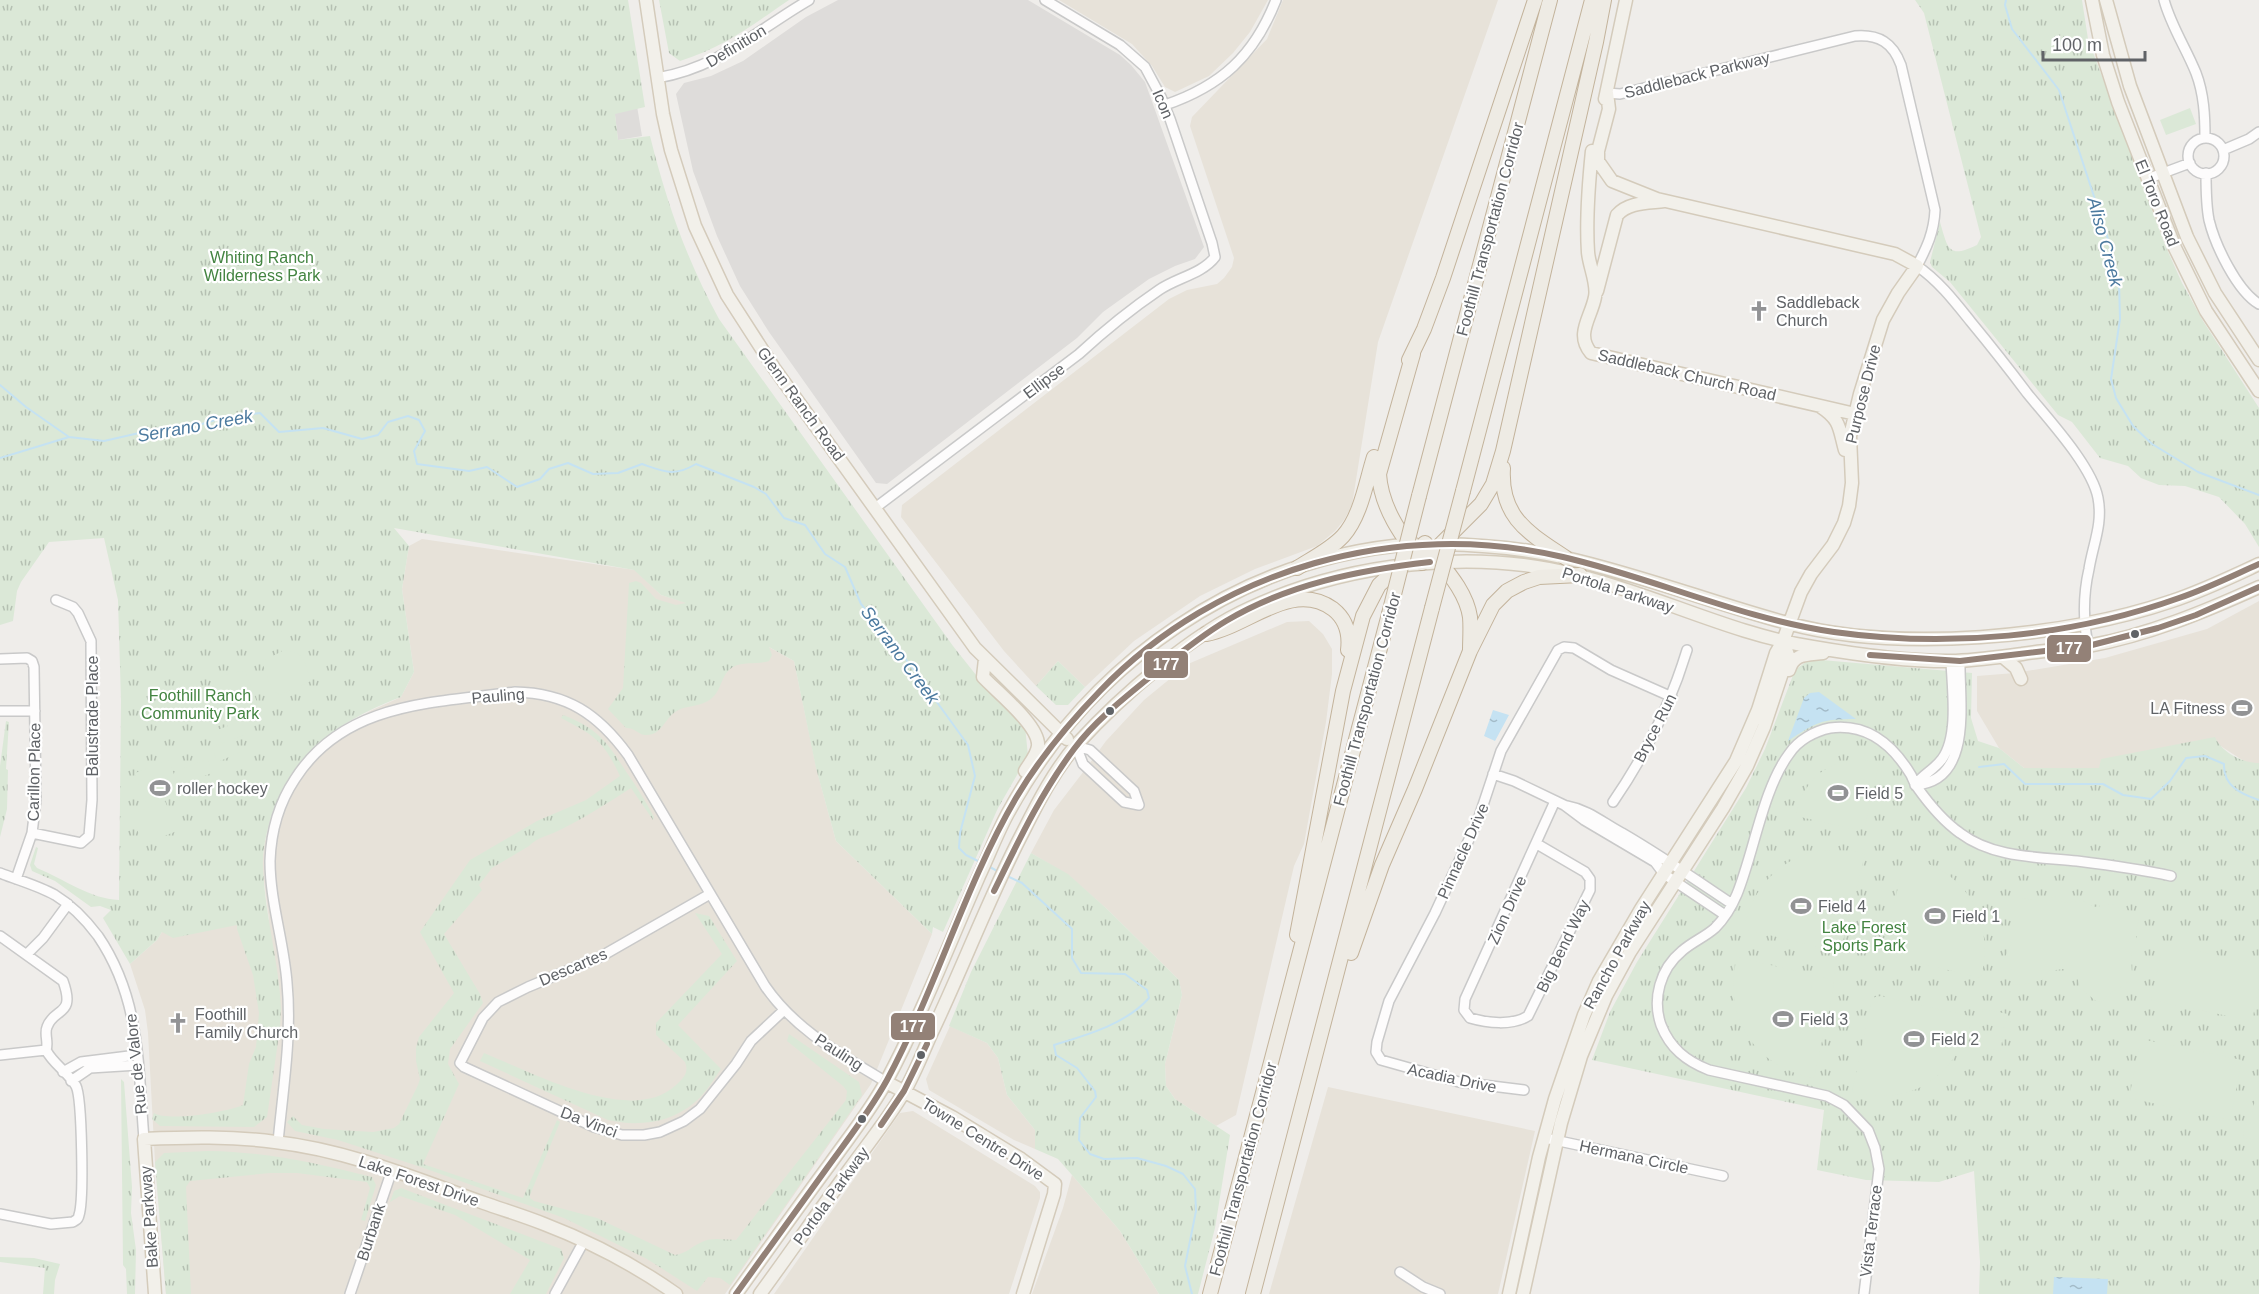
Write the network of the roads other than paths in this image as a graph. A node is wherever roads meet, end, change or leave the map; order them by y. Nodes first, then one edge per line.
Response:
1 (646, 0) edge
2 (809, 0) edge
3 (1045, 0) edge
4 (1276, 0) edge
5 (1535, 0) edge
6 (1550, 0) edge
7 (1592, 0) edge
8 (1604, 0) edge
9 (1626, 0) edge
10 (2092, 0) edge
11 (2106, 0) edge
12 (2164, 0) edge
13 (657, 78) junction
14 (1607, 93) junction
15 (1165, 105) junction
16 (2259, 132) edge
17 (2205, 138) junction
18 (2223, 150) junction
19 (2190, 163) junction
20 (2205, 173) junction
21 (2162, 174) junction
22 (2147, 179) junction
23 (1665, 201) junction
24 (1215, 257) joint
25 (1917, 266) junction
26 (1596, 296) junction
27 (2259, 304) edge
28 (1413, 354) junction
29 (2259, 360) edge
30 (2259, 391) edge
31 (1817, 405) junction
32 (1855, 414) junction
33 (1503, 451) junction
34 (1851, 468) junction
35 (875, 508) junction
36 (1434, 550) junction
37 (1414, 553) junction
38 (1566, 558) junction
39 (2259, 564) edge
40 (1400, 566) junction
41 (1297, 568) junction
42 (1580, 575) junction
43 (2259, 586) edge
44 (56, 600) dead end
45 (1789, 624) junction
46 (2084, 624) junction
47 (1206, 634) junction
48 (1783, 642) junction
49 (2088, 646) junction
50 (1687, 650) dead end
51 (1470, 651) junction
52 (1836, 651) junction
53 (2003, 657) junction
54 (0, 659) edge
55 (985, 659) junction
56 (1955, 661) junction
57 (2021, 679) dead end
58 (1343, 691) junction
59 (1672, 697) junction
60 (1770, 708) junction
61 (0, 711) edge
62 (35, 711) junction
63 (1062, 734) junction
64 (1076, 746) junction
65 (1493, 774) junction
66 (1915, 785) junction
67 (1613, 802) dead end
68 (1560, 803) junction
69 (1008, 813) junction
70 (32, 833) junction
71 (1537, 844) junction
72 (1667, 868) junction
73 (0, 873) edge
74 (1679, 876) junction
75 (2171, 876) dead end
76 (16, 879) junction
77 (710, 894) junction
78 (65, 902) junction
79 (1732, 904) junction
80 (1725, 915) junction
81 (0, 936) edge
82 (27, 954) junction
83 (1331, 996) junction
84 (783, 1011) junction
85 (1470, 1018) joint
86 (1276, 1044) junction
87 (46, 1050) junction
88 (0, 1055) edge
89 (137, 1060) junction
90 (1381, 1060) joint
91 (460, 1063) joint
92 (63, 1072) junction
93 (71, 1081) junction
94 (886, 1082) junction
95 (1524, 1090) dead end
96 (904, 1091) junction
97 (144, 1139) junction
98 (1551, 1140) junction
99 (278, 1142) junction
100 (392, 1170) junction
101 (1723, 1176) dead end
102 (0, 1214) edge
103 (584, 1241) junction
104 (1400, 1272) dead end
105 (155, 1294) edge
106 (350, 1294) edge
107 (555, 1294) edge
108 (676, 1294) edge
109 (736, 1294) edge
110 (760, 1294) edge
111 (1023, 1294) edge
112 (1210, 1294) edge
113 (1253, 1294) edge
114 (1440, 1294) edge
115 (1509, 1294) edge
116 (1523, 1294) edge
117 (1864, 1294) edge

1 - 13 main road, Glenn Ranch Road
2 - 13 street, Definition
3 - 15 street, Icon
4 - 15 street
5 - 28 highway
6 - 86 highway, Foothill Transportation Corridor, bridge
7 - 83 highway, bridge
8 - 33 highway
9 - 14 main road
10 - 22 main road, El Toro Road
11 - 21 main road, El Toro Road
12 - 17 street
13 - 35 main road, Glenn Ranch Road
14 - 23 main road, Saddleback Parkway
14 - 25 street, Saddleback Parkway
14 - 26 main road
15 - 24 street, Icon
16 - 18 street
17 - 18 street
17 - 19 street
18 - 20 street
19 - 20 street
19 - 21 street
20 - 27 street
21 - 22 street
21 - 29 main road, El Toro Road
22 - 30 main road, El Toro Road
23 - 25 main road, Saddleback Parkway
23 - 26 main road
24 - 35 street, Ellipse
25 - 32 main road, Purpose Drive
25 - 46 street, Saddleback Parkway
26 - 31 main road, Saddleback Church Road
28 - 37 highway
28 - 41 highway
31 - 32 main road, Saddleback Church Road
31 - 34 main road
32 - 34 main road, Purpose Drive
33 - 36 highway
33 - 38 highway
34 - 45 main road, Purpose Drive
35 - 55 main road, Glenn Ranch Road
36 - 37 highway
36 - 37 main road, Portola Parkway
36 - 38 main road, Portola Parkway
36 - 42 main road, Portola Parkway
36 - 51 highway
37 - 40 highway
37 - 41 main road, Portola Parkway
38 - 45 main road, Portola Parkway
39 - 46 main road, Portola Parkway
40 - 47 main road, Portola Parkway
40 - 58 highway
41 - 63 main road, Portola Parkway
42 - 48 main road, Portola Parkway
42 - 51 highway
43 - 49 main road, Portola Parkway
44 - 70 street, Balustrade Place
45 - 46 main road, Portola Parkway
45 - 48 main road, Rancho Parkway
46 - 49 street, Saddleback Parkway
47 - 58 highway
47 - 64 main road, Portola Parkway
48 - 52 main road, Portola Parkway
48 - 60 main road, Rancho Parkway
48 - 72 main road, Rancho Parkway
49 - 53 main road, Portola Parkway
50 - 59 street, Bryce Run
51 - 83 highway
52 - 56 main road, Portola Parkway
52 - 60 main road
53 - 56 main road, Portola Parkway
53 - 57 main road
54 - 62 street, Carillon Place
55 - 63 main road, Glenn Ranch Road
55 - 69 main road
56 - 66 street
58 - 86 highway
59 - 65 street, Pinnacle Drive
59 - 67 street, Bryce Run
60 - 74 main road, Rancho Parkway
61 - 62 street
62 - 70 street, Carillon Place
63 - 64 main road, Glenn Ranch Road
63 - 69 main road, Portola Parkway
64 - 64 street
64 - 96 main road, Portola Parkway
65 - 68 street
65 - 90 street, Pinnacle Drive
66 - 75 street
66 - 79 street
68 - 71 street, Zion Drive
68 - 72 street
69 - 94 main road, Portola Parkway
70 - 76 street, Carillon Place
71 - 85 street, Zion Drive
71 - 85 street, Big Bend Way
72 - 74 street
72 - 98 main road, Rancho Parkway
73 - 76 street, Rue de Valore
74 - 79 street
74 - 80 street
74 - 98 main road, Rancho Parkway
76 - 78 street, Rue de Valore
77 - 84 street, Pauling
77 - 91 street, Descartes
77 - 99 street, Pauling
78 - 82 street
78 - 89 street, Rue de Valore
79 - 80 street
80 - 117 street, Vista Terrace
81 - 82 street
82 - 87 street
83 - 113 highway
84 - 91 street, Da Vinci
84 - 94 street, Pauling
86 - 112 highway, Foothill Transportation Corridor
87 - 88 street
87 - 92 street
89 - 92 street
89 - 93 street
89 - 97 street, Rue de Valore
90 - 95 street, Acadia Drive
92 - 93 street
93 - 102 street
94 - 96 main road, Pauling
94 - 109 main road, Portola Parkway
96 - 110 main road, Portola Parkway
96 - 111 main road, Towne Centre Drive
97 - 99 main road, Lake Forest Drive
97 - 105 main road, Bake Parkway
98 - 101 street, Hermana Circle
98 - 115 main road, Rancho Parkway
98 - 116 main road, Rancho Parkway
99 - 100 main road, Lake Forest Drive
100 - 103 main road, Lake Forest Drive
100 - 106 street, Burbank
103 - 107 street
103 - 108 main road, Lake Forest Drive
104 - 114 street

